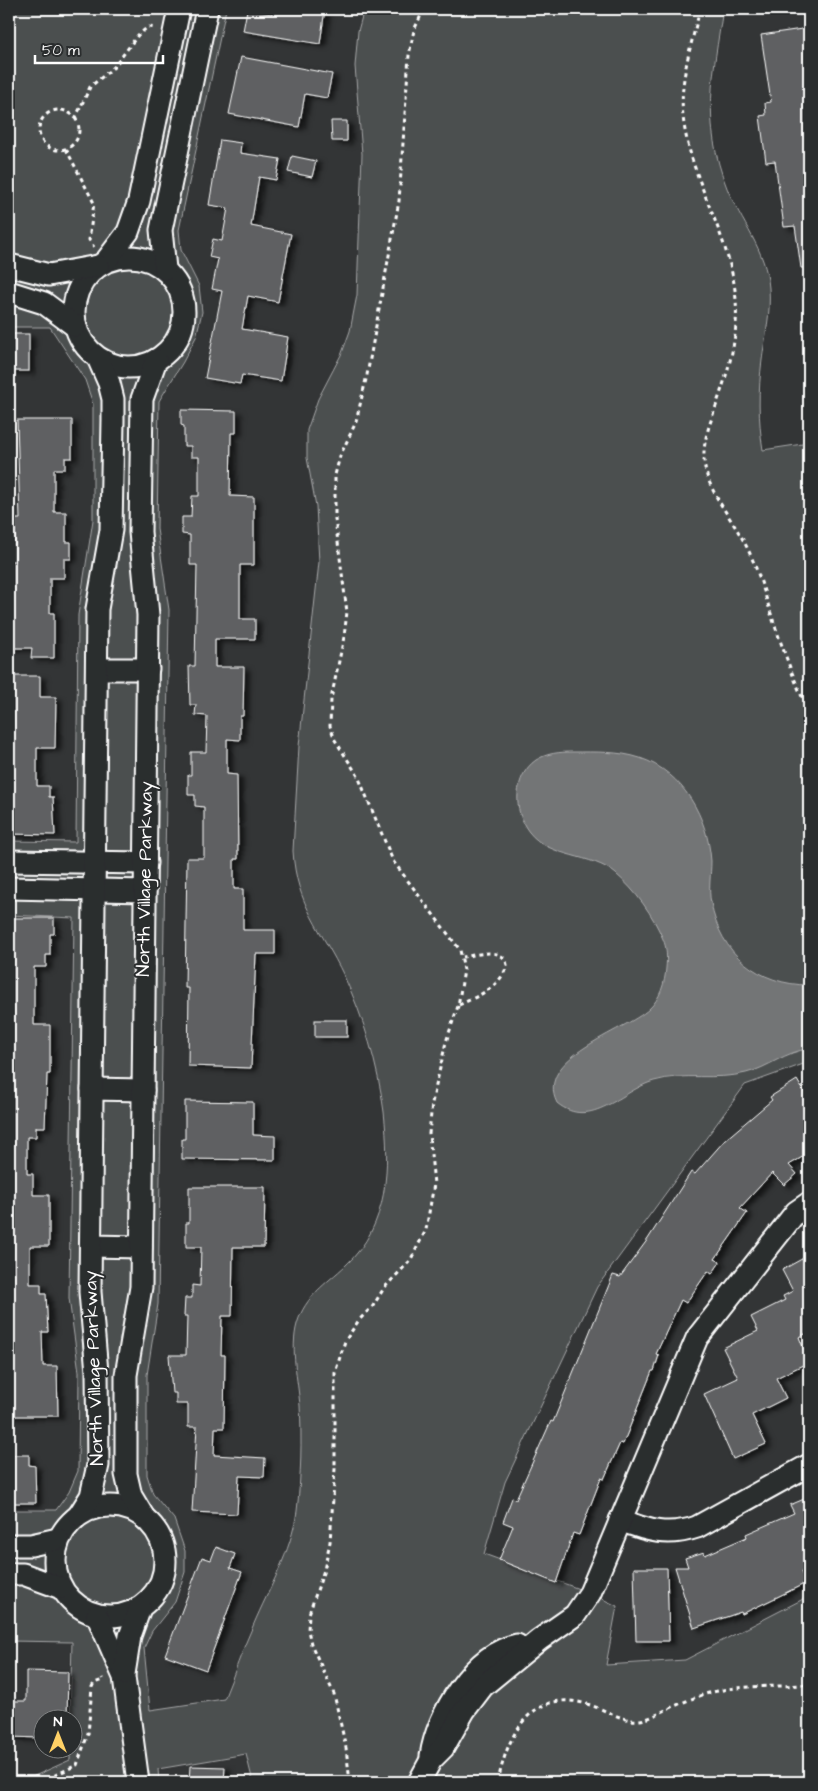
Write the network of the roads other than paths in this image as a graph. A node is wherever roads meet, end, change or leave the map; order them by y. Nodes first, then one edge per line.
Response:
1 (179, 9) edge
2 (207, 9) edge
3 (99, 258) junction
4 (9, 265) edge
5 (165, 269) junction
6 (9, 292) edge
7 (75, 326) junction
8 (98, 358) junction
9 (156, 360) junction
10 (97, 669) junction
11 (148, 669) junction
12 (9, 862) edge
13 (95, 862) junction
14 (146, 863) junction
15 (9, 888) edge
16 (94, 890) junction
17 (145, 891) junction
18 (92, 1089) junction
19 (143, 1090) junction
20 (809, 1203) edge
21 (91, 1246) junction
22 (141, 1247) junction
23 (809, 1465) edge
24 (79, 1514) junction
25 (143, 1516) junction
26 (620, 1520) junction
27 (58, 1540) junction
28 (9, 1545) edge
29 (9, 1574) edge
30 (61, 1588) junction
31 (140, 1608) junction
32 (97, 1615) junction
33 (124, 1677) junction
34 (138, 1782) edge
35 (419, 1782) edge

1 - 3 street
2 - 5 street
3 - 4 street
3 - 5 street
3 - 7 street
5 - 9 street
6 - 7 street
7 - 8 street
8 - 9 street
8 - 10 street, North Village Parkway
9 - 11 street, North Village Parkway
10 - 11 street
10 - 13 street, North Village Parkway
11 - 14 street, North Village Parkway
12 - 13 street
13 - 14 street
13 - 16 street, North Village Parkway
14 - 17 street, North Village Parkway
15 - 16 street
16 - 17 street
16 - 18 street, North Village Parkway
17 - 19 street, North Village Parkway
18 - 19 street
18 - 21 street, North Village Parkway
19 - 22 street, North Village Parkway
20 - 26 street
21 - 22 street, North Village Parkway
21 - 24 street, North Village Parkway
22 - 25 street, North Village Parkway
23 - 26 street
24 - 25 street
24 - 27 street
25 - 31 street
26 - 35 street
27 - 28 street
27 - 30 street
29 - 30 street
30 - 32 street
31 - 32 street
31 - 33 street
32 - 33 street
33 - 34 street

